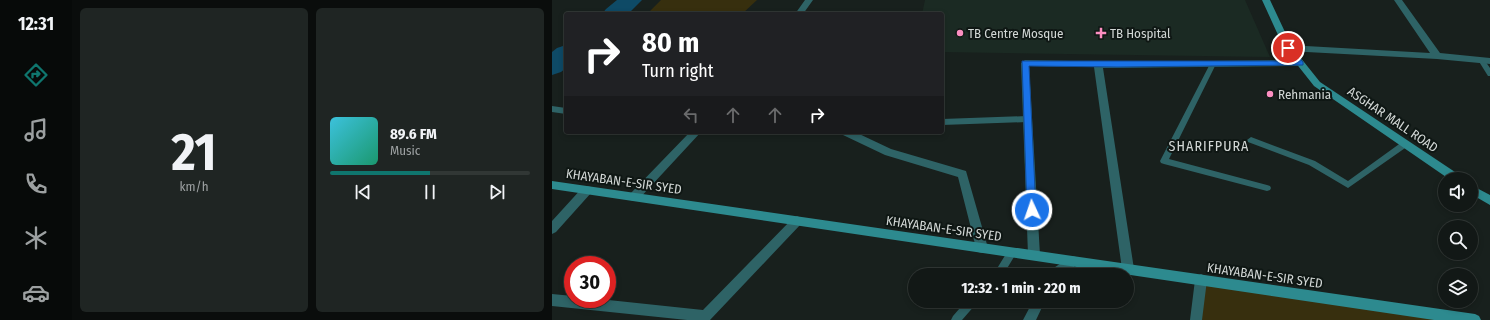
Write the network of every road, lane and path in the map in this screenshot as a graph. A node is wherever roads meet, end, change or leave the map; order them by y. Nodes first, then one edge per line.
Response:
1 (809, 0) edge
2 (1266, 0) edge
3 (1398, 0) edge
4 (800, 12) edge
5 (1288, 48) junction
6 (1437, 56) junction
7 (1486, 60) edge
8 (1300, 63) junction
9 (1098, 64) junction
10 (1213, 64) junction
11 (1490, 74) edge
12 (552, 110) edge
13 (564, 111) edge
14 (1027, 119) junction
15 (944, 122) edge
16 (694, 134) edge
17 (850, 134) edge
18 (1251, 140) dead end
19 (1405, 144) junction
20 (1447, 172) edge
21 (552, 185) edge
22 (1267, 188) dead end
23 (587, 190) junction
24 (1478, 193) edge
25 (634, 197) junction
26 (1490, 201) edge
27 (797, 221) junction
28 (552, 229) edge
29 (982, 248) junction
30 (1012, 252) junction
31 (1034, 256) junction
32 (1072, 261) junction
33 (1002, 268) edge
34 (1062, 268) edge
35 (1121, 268) edge
36 (1128, 268) edge
37 (1134, 270) edge
38 (1201, 280) junction
39 (552, 300) edge
40 (966, 308) edge
41 (1035, 308) edge
42 (704, 318) edge
43 (956, 318) dead end
44 (1029, 320) edge
45 (1196, 320) edge
46 (1475, 320) edge

1 - 4 street
2 - 5 main road, ASGHAR MALL ROAD
3 - 6 street
5 - 6 street
5 - 8 main road, ASGHAR MALL ROAD
6 - 7 street
7 - 11 lane
8 - 10 street
8 - 19 main road, ASGHAR MALL ROAD
9 - 10 street
9 - 14 street
9 - 36 street
10 - 22 lane
12 - 13 lane
14 - 15 lane
14 - 31 street
16 - 25 street
17 - 29 street
18 - 19 lane
19 - 20 main road, ASGHAR MALL ROAD
21 - 23 main road, KHAYABAN-E-SIR SYED
23 - 25 main road, KHAYABAN-E-SIR SYED
23 - 28 street
24 - 26 main road
25 - 27 main road, KHAYABAN-E-SIR SYED
27 - 29 main road, KHAYABAN-E-SIR SYED
27 - 42 street
29 - 30 main road, KHAYABAN-E-SIR SYED
30 - 31 main road, KHAYABAN-E-SIR SYED
30 - 33 lane
31 - 32 main road, KHAYABAN-E-SIR SYED
32 - 34 street
32 - 35 main road, KHAYABAN-E-SIR SYED
37 - 38 main road, KHAYABAN-E-SIR SYED
38 - 45 street
38 - 46 main road, KHAYABAN-E-SIR SYED
39 - 42 street
40 - 43 lane
41 - 44 street

